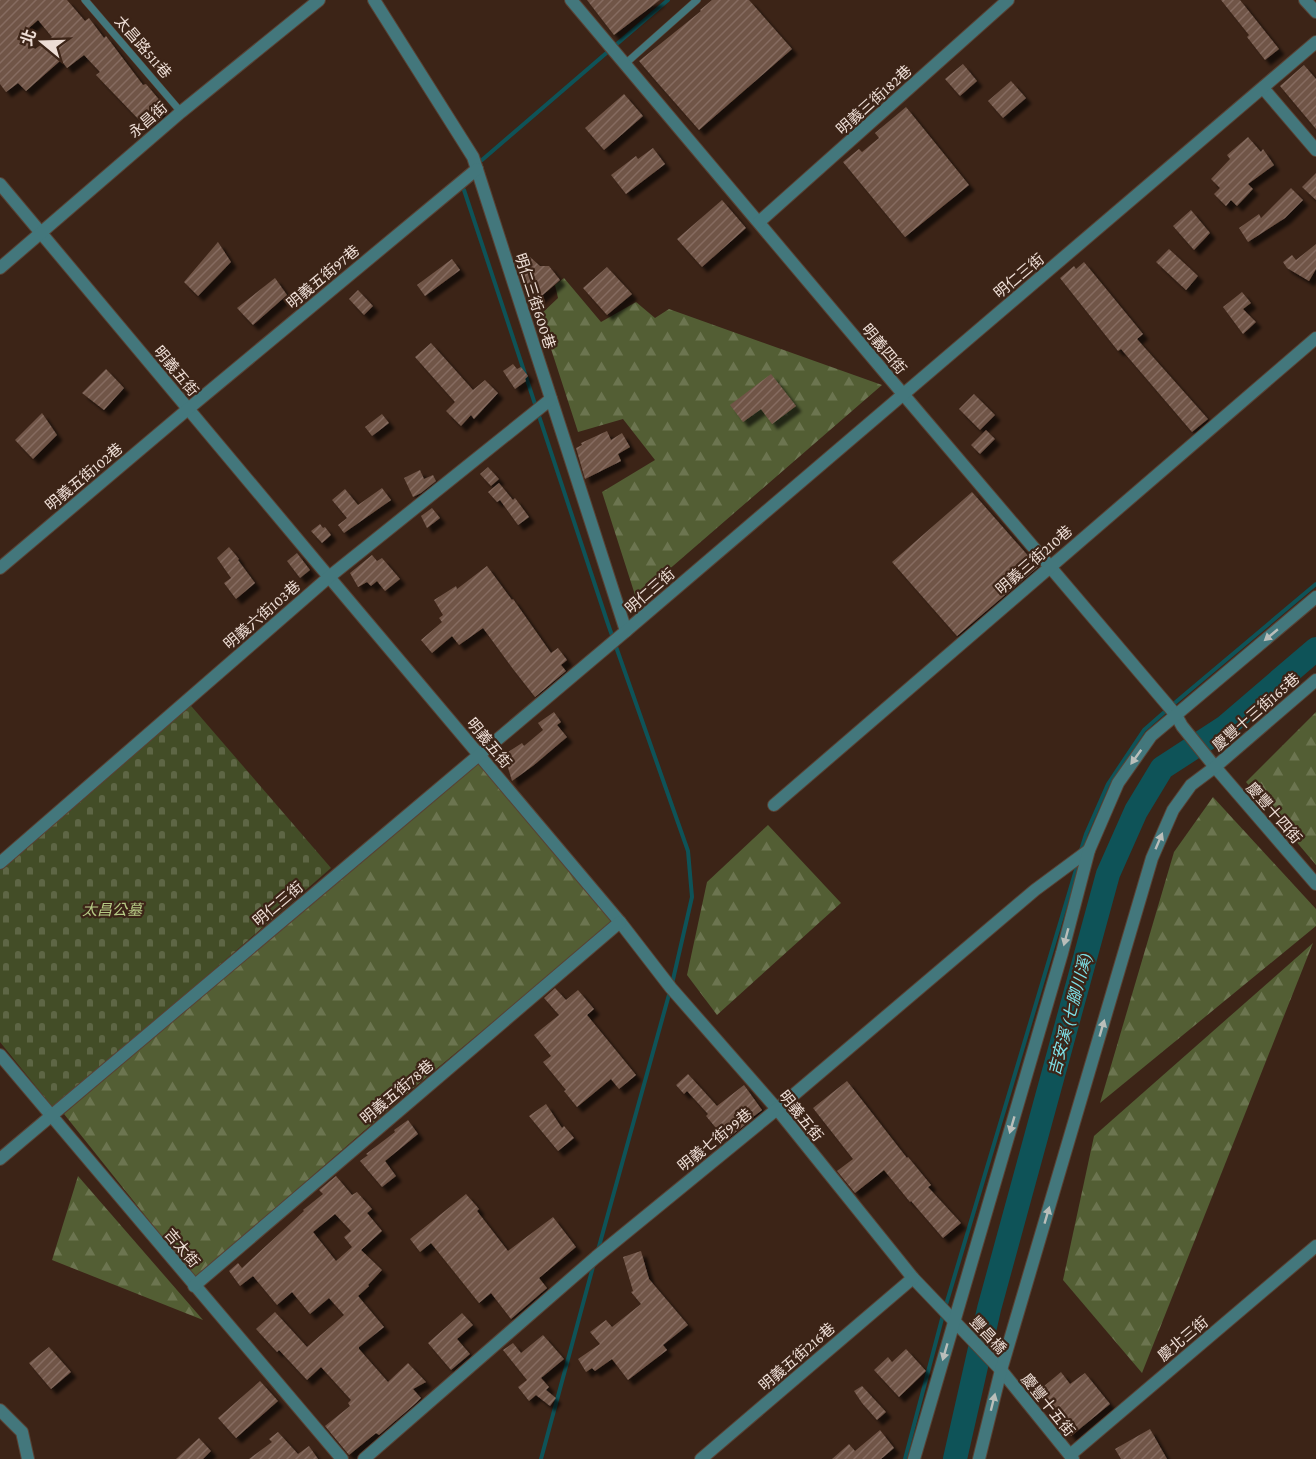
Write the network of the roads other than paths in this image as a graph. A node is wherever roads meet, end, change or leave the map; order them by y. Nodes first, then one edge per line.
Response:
1 (85, 0) edge
2 (319, 0) edge
3 (374, 0) edge
4 (571, 0) edge
5 (697, 0) edge
6 (1008, 0) edge
7 (1305, 0) edge
8 (1316, 12) edge
9 (1316, 42) edge
10 (625, 64) junction
11 (1263, 88) junction
12 (181, 112) junction
13 (1316, 150) edge
14 (477, 169) junction
15 (0, 184) edge
16 (759, 222) junction
17 (42, 233) junction
18 (0, 268) edge
19 (1316, 338) edge
20 (903, 394) junction
21 (551, 399) junction
22 (188, 409) junction
23 (1050, 566) junction
24 (0, 568) edge
25 (329, 577) junction
26 (1316, 597) edge
27 (618, 638) junction
28 (1316, 680) edge
29 (1179, 720) junction
30 (479, 754) junction
31 (1212, 764) junction
32 (774, 805) dead end
33 (1089, 850) junction
34 (0, 863) edge
35 (1316, 884) edge
36 (620, 922) junction
37 (0, 1055) edge
38 (777, 1109) junction
39 (51, 1116) junction
40 (0, 1159) edge
41 (1316, 1246) edge
42 (913, 1278) junction
43 (194, 1286) junction
44 (954, 1321) junction
45 (1001, 1370) junction
46 (0, 1410) edge
47 (1071, 1457) edge
48 (28, 1459) edge
49 (342, 1459) edge
50 (364, 1459) edge
51 (701, 1459) edge
52 (914, 1459) edge
53 (979, 1459) edge

1 - 12 lane, 太昌路511巷
2 - 12 street, 永昌街
3 - 14 street, 明仁三街600巷
4 - 10 street, 明義四街
5 - 10 lane
6 - 16 street, 明義三街182巷
7 - 8 street
9 - 11 street, 明仁三街
10 - 16 street, 明義四街
11 - 13 street
11 - 20 street, 明仁三街
12 - 17 street, 永昌街
14 - 21 street, 明仁三街600巷
14 - 22 street, 明義五街97巷
15 - 17 street, 明義五街
16 - 20 street, 明義四街
17 - 18 street, 永昌街
17 - 22 street, 明義五街
19 - 23 street, 明義三街210巷
20 - 23 street, 明義四街
20 - 27 street, 明仁三街
21 - 25 street, 明義六街103巷
21 - 27 street, 明仁三街600巷
22 - 24 street, 明義五街102巷
22 - 25 street, 明義五街
23 - 29 street, 明義四街
23 - 32 street, 明義三街210巷
25 - 30 street, 明義五街
25 - 34 street, 明義六街103巷
26 -> 29 street
27 - 30 street, 明仁三街
28 - 31 street, 慶豐十三街165巷
29 - 31 street, 慶豐十四街
29 -> 33 street
30 - 36 street, 明義五街
30 - 39 street, 明仁三街
31 - 35 street, 慶豐十四街
45 -> 31 street, 慶豐十三街165巷
33 - 38 street, 明義七街99巷
33 -> 44 street
36 - 38 street, 明義五街
36 - 43 street, 明義五街78巷
37 - 39 street, 吉太街
38 - 42 street, 明義五街
38 - 50 street, 明義七街99巷
39 - 40 street, 明仁三街
39 - 43 street, 吉太街
41 - 47 street, 慶北三街
42 - 44 street, 明義五街
42 - 51 street, 明義五街216巷
43 - 49 street, 吉太街
44 - 45 street, 豐昌橋
44 -> 52 street
45 - 47 street, 慶豐十五街
53 -> 45 street, 慶豐十三街165巷
46 - 48 street

